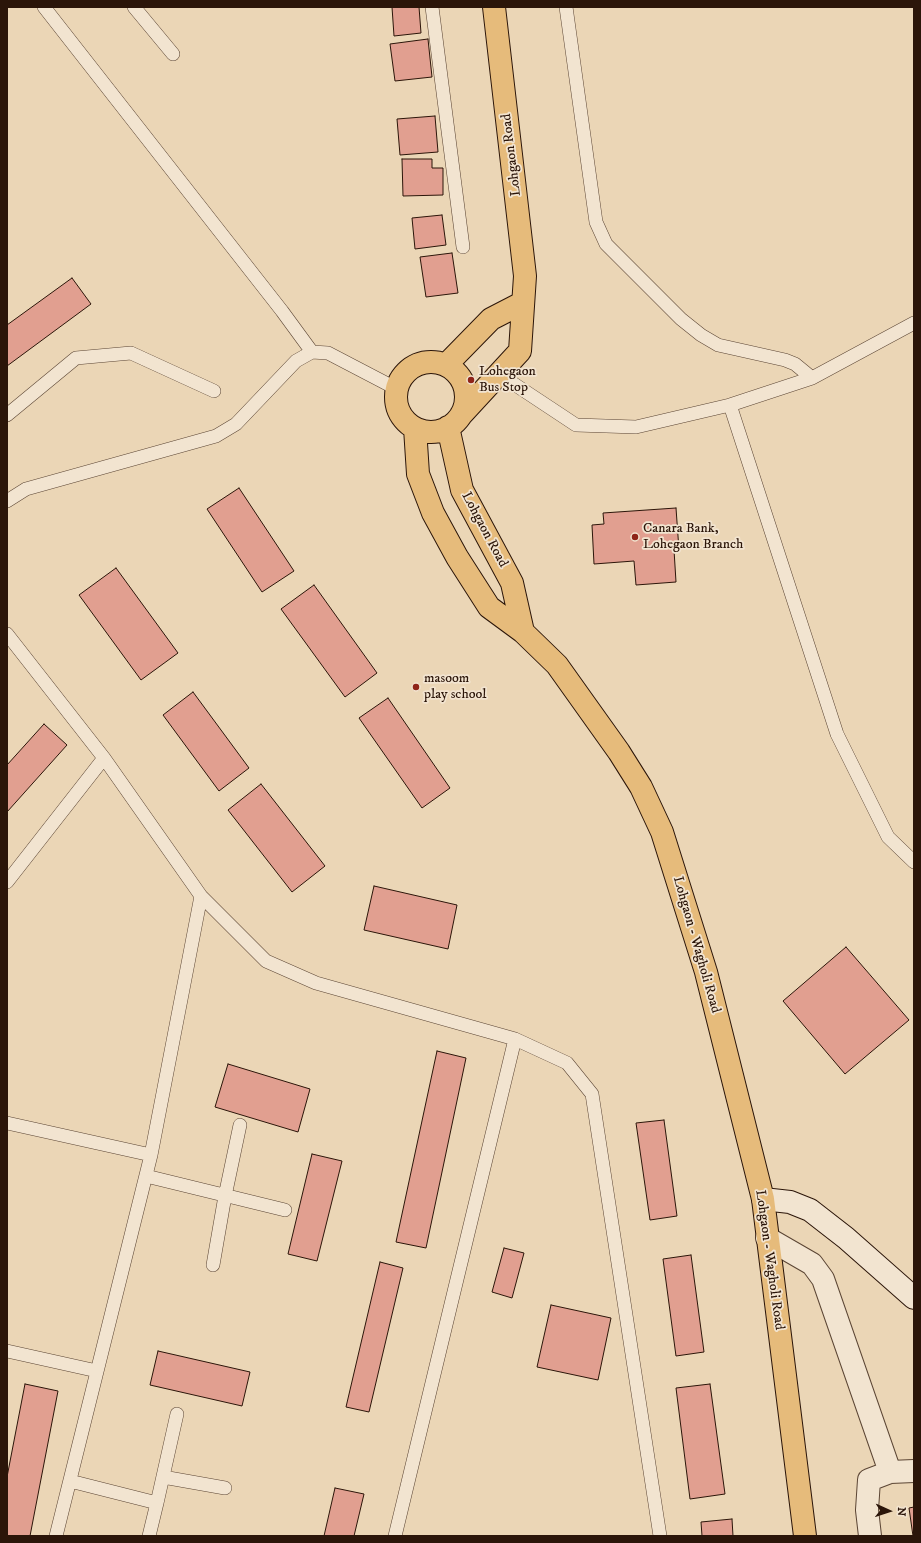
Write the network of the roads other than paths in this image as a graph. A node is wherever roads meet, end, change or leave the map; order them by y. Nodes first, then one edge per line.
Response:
1 (44, 7) edge
2 (134, 7) edge
3 (432, 7) edge
4 (494, 7) edge
5 (566, 7) edge
6 (173, 54) dead end
7 (463, 247) dead end
8 (522, 303) junction
9 (914, 323) edge
10 (312, 352) junction
11 (446, 365) junction
12 (499, 374) junction
13 (812, 378) junction
14 (397, 389) junction
15 (214, 390) dead end
16 (730, 405) junction
17 (7, 415) edge
18 (454, 421) junction
19 (415, 428) junction
20 (7, 501) edge
21 (523, 632) junction
22 (7, 634) edge
23 (104, 758) junction
24 (914, 862) edge
25 (7, 882) edge
26 (201, 896) junction
27 (515, 1039) junction
28 (7, 1123) edge
29 (240, 1125) dead end
30 (151, 1155) junction
31 (146, 1176) junction
32 (225, 1196) junction
33 (762, 1200) junction
34 (285, 1210) dead end
35 (767, 1238) junction
36 (213, 1265) dead end
37 (914, 1298) edge
38 (7, 1351) edge
39 (98, 1371) junction
40 (178, 1414) dead end
41 (914, 1471) edge
42 (890, 1472) junction
43 (163, 1477) junction
44 (70, 1481) junction
45 (225, 1488) dead end
46 (157, 1503) junction
47 (56, 1536) edge
48 (149, 1536) edge
49 (395, 1536) edge
50 (660, 1536) edge
51 (804, 1536) edge
52 (870, 1536) edge

1 - 10 lane
2 - 6 lane
3 - 7 lane
4 - 8 main road, Lohgaon Road
5 - 13 lane
8 - 11 main road
8 - 12 main road, Lohgaon Road
9 - 13 lane
10 - 14 lane
10 - 20 lane
11 - 14 main road
11 - 18 main road
12 - 16 lane
12 - 18 main road, Lohgaon Road
13 - 16 lane
14 - 19 main road
15 - 17 lane
16 - 24 lane
18 - 19 main road
18 - 21 main road, Lohgaon Road
19 - 21 main road, Lohgaon - Wagholi Road
21 - 33 main road, Lohgaon - Wagholi Road
22 - 23 lane
23 - 25 lane
23 - 26 lane
26 - 27 lane
26 - 30 lane
27 - 49 lane
27 - 50 lane
28 - 30 lane
29 - 32 lane
30 - 31 lane
31 - 32 lane
31 - 39 lane
32 - 34 lane
32 - 36 lane
33 - 35 main road, Lohgaon - Wagholi Road
33 - 37 street
35 - 42 street
35 - 51 main road, Lohgaon - Wagholi Road
38 - 39 lane
39 - 44 lane
40 - 43 lane
41 - 42 street
42 - 52 street
43 - 45 lane
43 - 46 lane
44 - 46 lane
44 - 47 lane
46 - 48 lane

